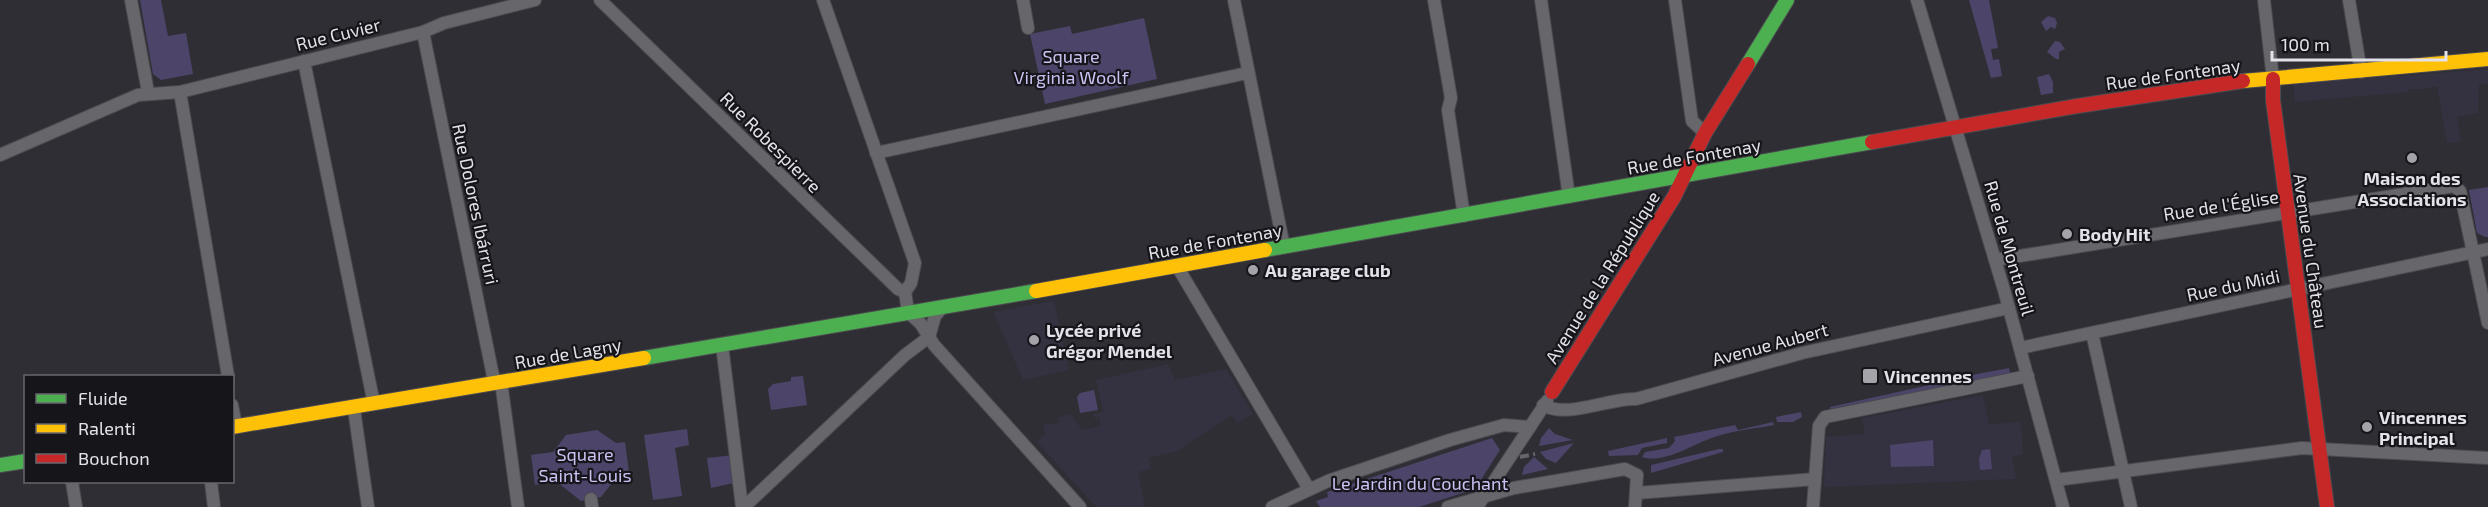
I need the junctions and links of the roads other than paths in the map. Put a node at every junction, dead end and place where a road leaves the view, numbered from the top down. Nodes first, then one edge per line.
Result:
1 (131, 0) edge
2 (535, 0) edge
3 (600, 0) edge
4 (823, 0) edge
5 (1023, 0) edge
6 (1233, 0) edge
7 (1434, 0) edge
8 (1541, 0) edge
9 (1675, 0) edge
10 (1787, 0) edge
11 (1917, 0) edge
12 (2264, 0) edge
13 (2349, 0) edge
14 (1028, 28) dead end
15 (423, 32) junction
16 (2488, 59) edge
17 (304, 61) junction
18 (2361, 72) junction
19 (1247, 73) junction
20 (2273, 79) junction
21 (148, 92) junction
22 (180, 92) junction
23 (1955, 129) junction
24 (1705, 133) junction
25 (876, 153) junction
26 (0, 156) edge
27 (1684, 176) junction
28 (1569, 197) junction
29 (2288, 212) junction
30 (1464, 216) junction
31 (1284, 247) junction
32 (2488, 249) edge
33 (2472, 253) junction
34 (1995, 260) junction
35 (1177, 266) junction
36 (2298, 289) junction
37 (905, 292) junction
38 (942, 308) junction
39 (2009, 308) junction
40 (908, 312) junction
41 (2488, 322) edge
42 (2092, 333) junction
43 (928, 337) junction
44 (722, 345) junction
45 (2020, 348) junction
46 (228, 375) edge
47 (2028, 376) junction
48 (497, 382) junction
49 (1552, 392) joint
50 (374, 404) junction
51 (1543, 405) junction
52 (354, 409) junction
53 (234, 427) edge
54 (1530, 427) junction
55 (2319, 448) junction
56 (2488, 458) edge
57 (24, 461) edge
58 (0, 465) edge
59 (2123, 471) junction
60 (1815, 479) junction
61 (2056, 480) junction
62 (72, 483) edge
63 (211, 483) edge
64 (1310, 489) junction
65 (1637, 493) junction
66 (1480, 501) edge
67 (76, 507) edge
68 (214, 507) edge
69 (368, 507) edge
70 (518, 507) edge
71 (743, 507) edge
72 (1080, 507) edge
73 (1272, 507) edge
74 (1449, 507) edge
75 (1635, 507) edge
76 (1813, 507) edge
77 (2063, 507) edge
78 (2131, 507) edge
79 (2327, 507) edge

1 - 21 street
2 - 15 street, Rue Cuvier
3 - 37 street, Rue Robespierre
4 - 25 street
5 - 14 street
6 - 19 street
7 - 30 street
8 - 28 street
9 - 24 street
10 - 24 main road, Avenue de la République
11 - 23 street, Rue de Montreuil
12 - 20 street, Avenue du Château
13 - 18 street
15 - 17 street, Rue Cuvier
15 - 48 street, Rue Dolores Ibárruri
16 - 18 main road, Rue de Fontenay
17 - 22 street, Rue Cuvier
17 - 50 street
18 - 20 main road, Rue de Fontenay
19 - 25 street
19 - 31 street
20 - 23 main road, Rue de Fontenay
20 - 29 main road, Avenue du Château
21 - 22 street, Rue Cuvier
21 - 26 street
22 - 46 street
23 - 27 main road, Rue de Fontenay
23 - 34 street, Rue de Montreuil
24 - 27 main road, Avenue de la République
25 - 37 street
27 - 28 main road, Rue de Fontenay
27 - 49 main road, Avenue de la République
28 - 30 main road, Rue de Fontenay
29 - 33 street, Rue de l'Église
29 - 34 street, Rue de l'Église
29 - 36 main road, Avenue du Château
30 - 31 main road, Rue de Fontenay
31 - 35 main road, Rue de Fontenay
32 - 33 street, Rue du Midi
33 - 36 street, Rue du Midi
33 - 41 street
34 - 39 street, Rue de Montreuil
35 - 38 main road, Rue de Fontenay
35 - 64 street
36 - 42 street, Rue du Midi
36 - 55 main road, Avenue du Château
37 - 40 street
38 - 40 main road, Rue de Fontenay
38 - 43 street
39 - 45 street, Rue de Montreuil
39 - 51 street, Avenue Aubert
40 - 43 street
40 - 44 main road, Rue de Lagny
42 - 45 street, Rue du Midi
42 - 59 street
43 - 71 street
43 - 72 street
44 - 48 main road, Rue de Lagny
44 - 71 street
45 - 47 street, Rue de Montreuil
47 - 60 street
47 - 61 street, Rue de Montreuil
48 - 50 main road, Rue de Lagny
48 - 70 street, Rue Dolores Ibárruri
49 - 51 street, Avenue de la République
50 - 52 main road, Rue de Lagny
51 - 54 street, Avenue de la République
52 - 53 main road, Rue de Lagny
52 - 69 street
54 - 64 street
54 - 66 street, Avenue de la République
55 - 56 street
55 - 59 street
55 - 79 main road, Avenue du Château
57 - 58 main road
59 - 61 street
59 - 78 street
60 - 65 street
60 - 76 street
61 - 77 street, Rue de Montreuil
62 - 67 street
63 - 68 street
64 - 73 street
65 - 66 street
65 - 75 street
66 - 74 street

